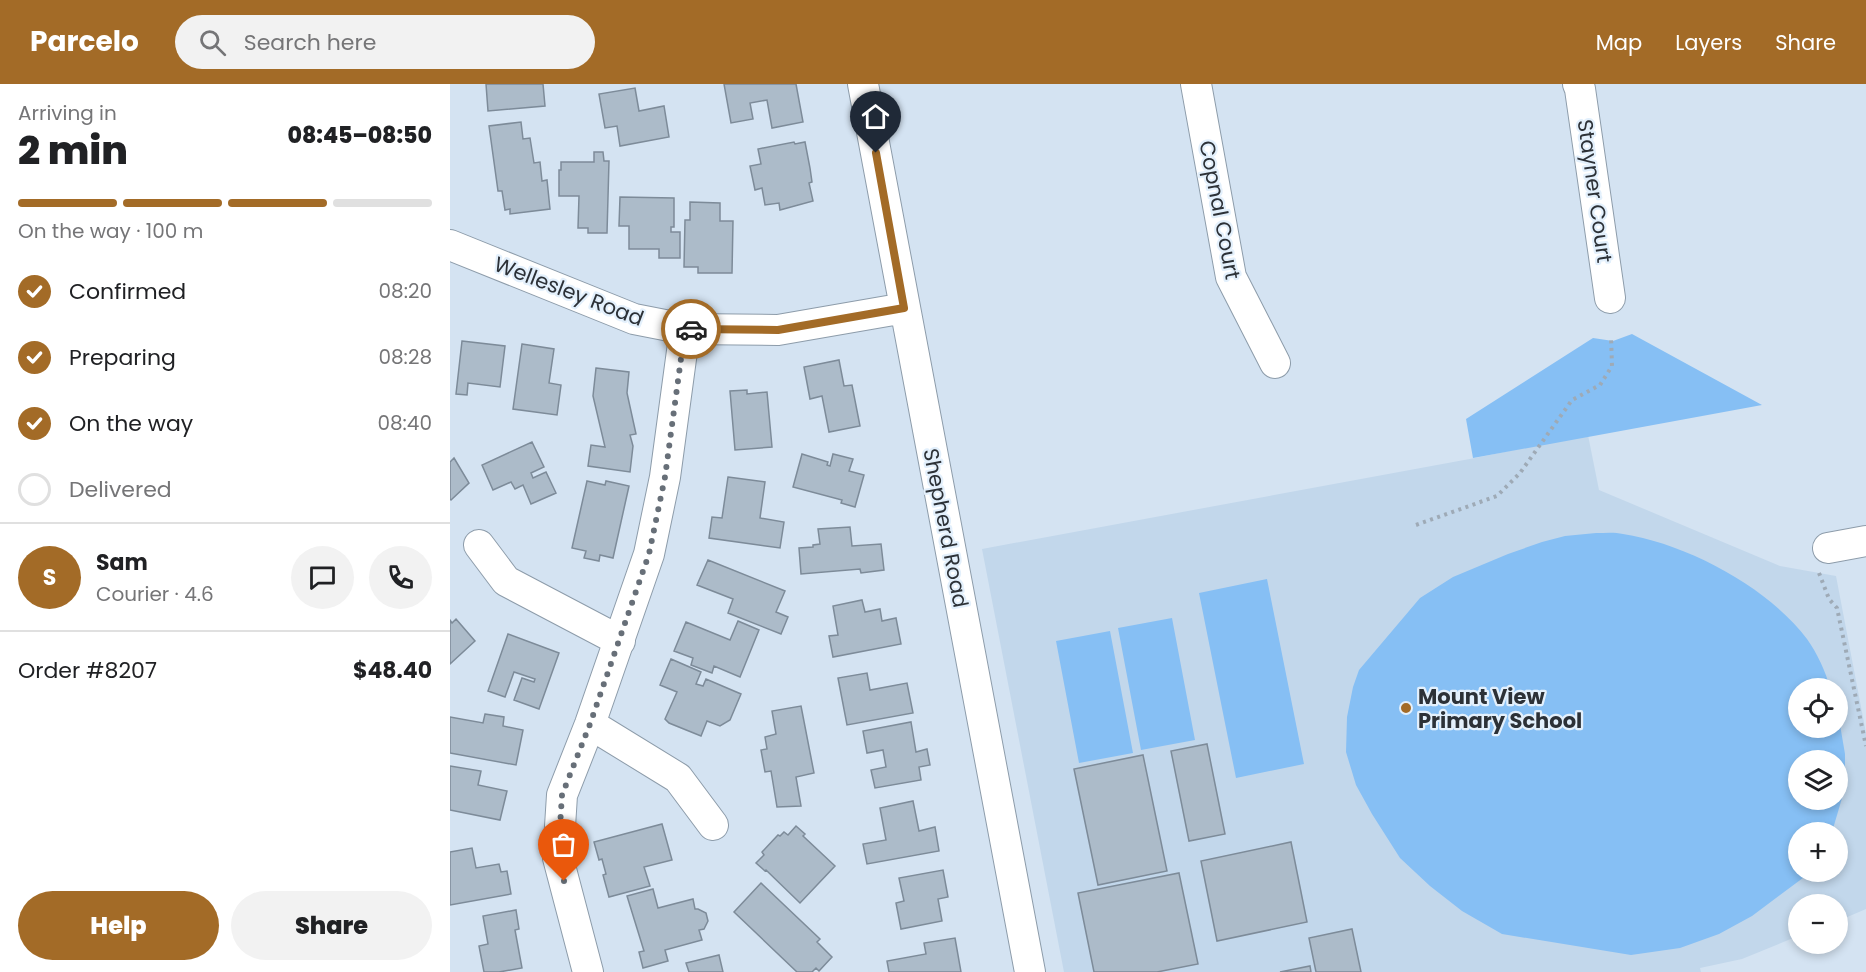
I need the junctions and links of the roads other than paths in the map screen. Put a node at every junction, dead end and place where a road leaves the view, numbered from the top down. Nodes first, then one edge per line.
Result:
1 (1196, 84) edge
2 (1578, 84) edge
3 (866, 85) edge
4 (450, 245) edge
5 (1610, 298) dead end
6 (904, 308) junction
7 (685, 329) junction
8 (1275, 363) dead end
9 (1866, 541) edge
10 (479, 545) dead end
11 (1828, 548) road end
12 (620, 641) junction
13 (590, 724) junction
14 (713, 825) dead end
15 (588, 972) edge
16 (1030, 972) edge

1 - 8 street, Copnal Court
2 - 5 street, Stayner Court
3 - 6 street, Shepherd Road
4 - 7 street, Wellesley Road
6 - 7 street, Wellesley Road
6 - 16 street, Shepherd Road
7 - 12 street
9 - 11 street
10 - 12 street
12 - 13 street
13 - 14 street
13 - 15 street

